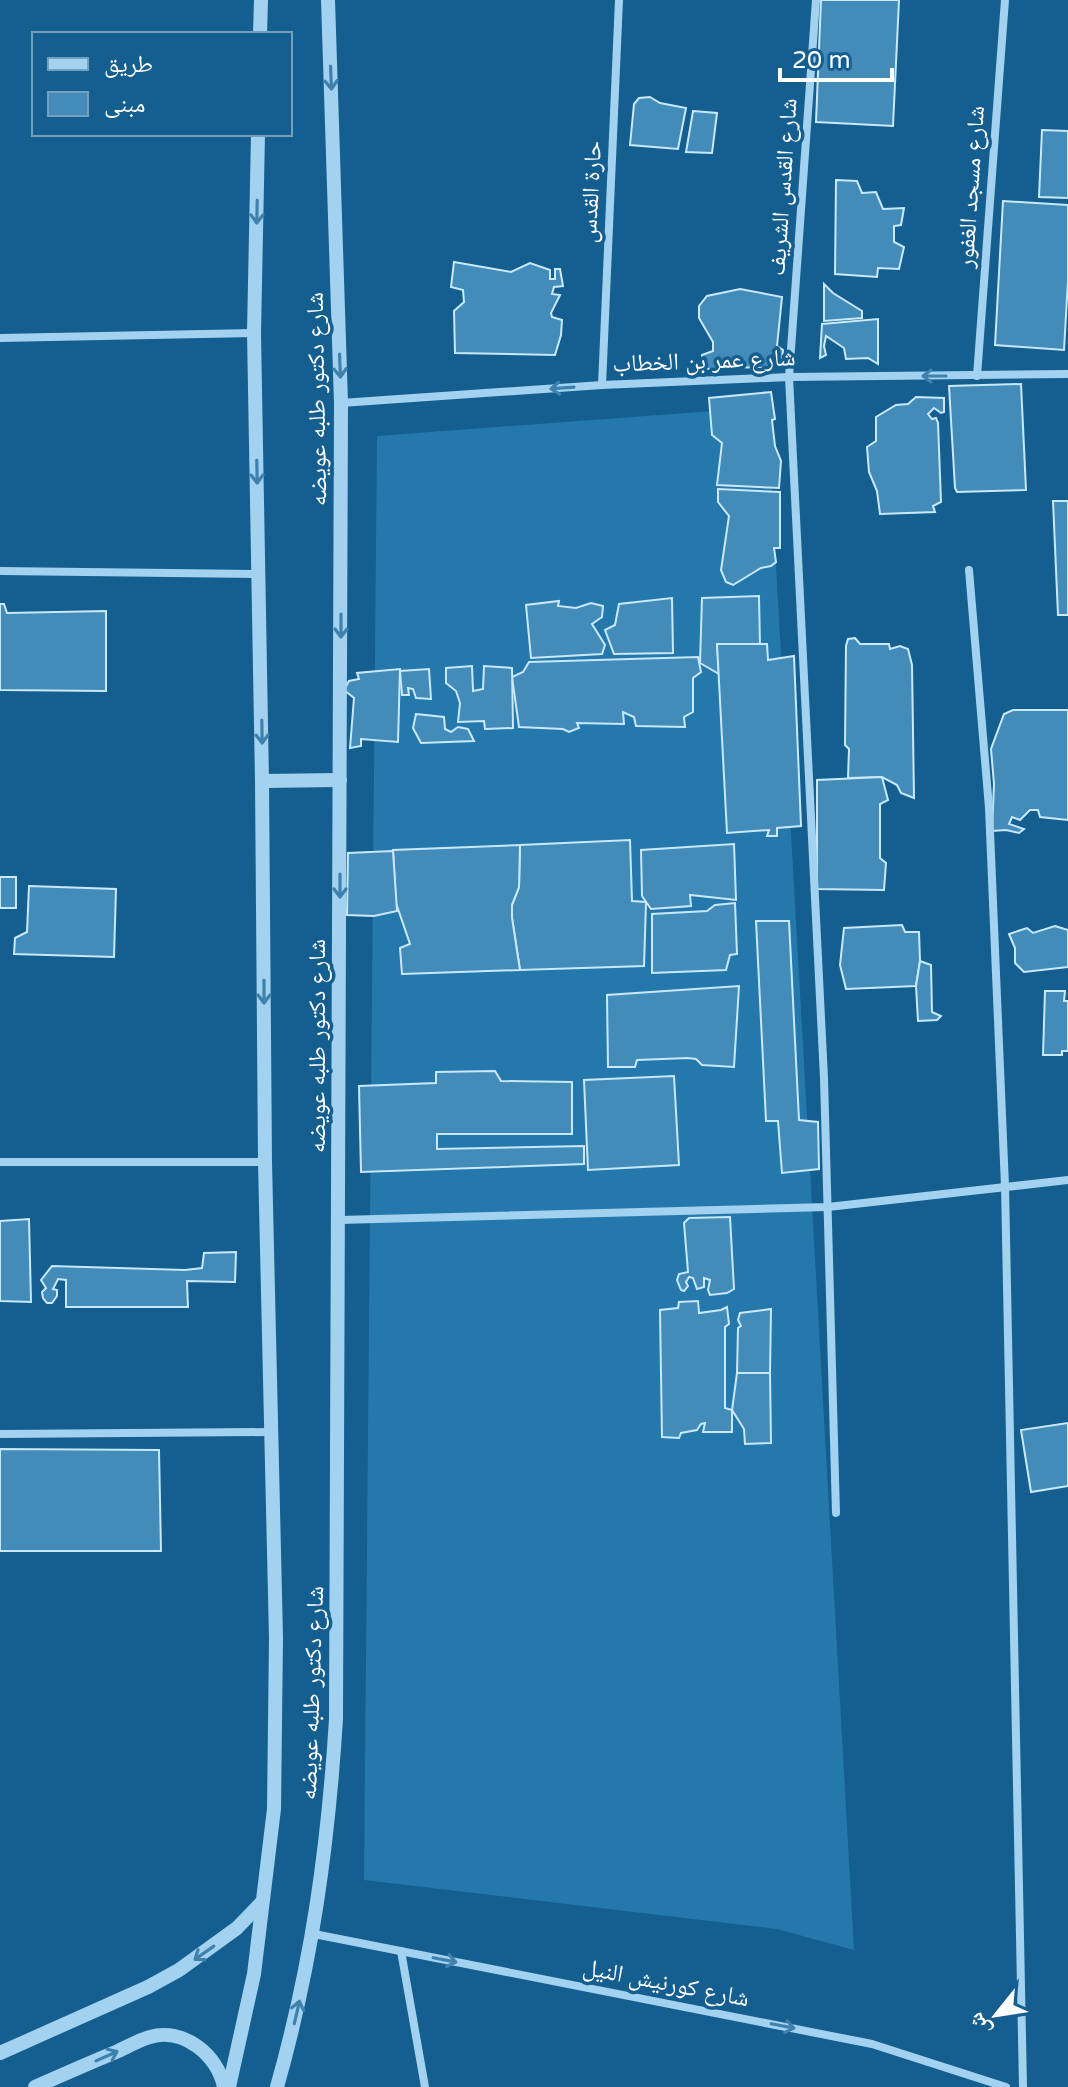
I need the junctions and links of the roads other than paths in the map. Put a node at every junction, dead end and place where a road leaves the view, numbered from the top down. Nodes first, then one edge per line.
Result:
1 (261, 0) edge
2 (328, 0) edge
3 (619, 0) edge
4 (816, 0) edge
5 (1005, 0) edge
6 (260, 32) edge
7 (258, 136) edge
8 (254, 333) junction
9 (0, 338) edge
10 (1068, 374) edge
11 (977, 376) junction
12 (789, 377) junction
13 (602, 385) junction
14 (341, 403) junction
15 (969, 570) dead end
16 (0, 571) edge
17 (259, 574) junction
18 (340, 780) junction
19 (262, 781) junction
20 (0, 1162) edge
21 (265, 1162) junction
22 (1068, 1180) edge
23 (1005, 1186) junction
24 (828, 1207) junction
25 (339, 1220) junction
26 (271, 1432) junction
27 (0, 1434) edge
28 (836, 1513) dead end
29 (263, 1902) junction
30 (314, 1934) junction
31 (401, 1951) junction
32 (0, 2053) edge
33 (35, 2087) edge
34 (227, 2087) edge
35 (277, 2087) edge
36 (425, 2087) edge
37 (1006, 2087) edge
38 (1023, 2087) edge

1 - 6 street
2 -> 14 street, شارع دكتور طلبه عويضه
3 - 13 street, حارة القدس
4 - 12 street, شارع القدس الشريف
5 - 11 street, شارع مسجد الغفور
7 -> 8 street, شارع دكتور طلبه عويضه
8 - 9 street
8 -> 17 street, شارع دكتور طلبه عويضه
10 - 11 street, شارع عمر بن الخطاب
11 -> 12 street, شارع عمر بن الخطاب
12 - 13 street, شارع عمر بن الخطاب
12 - 24 street, شارع القدس الشريف
13 -> 14 street, شارع عمر بن الخطاب
14 -> 18 street, شارع دكتور طلبه عويضه
15 - 23 street
16 - 17 street
17 -> 19 street, شارع دكتور طلبه عويضه
18 - 19 street
18 -> 25 street, شارع دكتور طلبه عويضه
19 -> 21 street, شارع دكتور طلبه عويضه
20 - 21 street
21 - 26 street, شارع دكتور طلبه عويضه
22 - 23 street
23 - 24 street
23 - 38 street
24 - 25 street
24 - 28 street, شارع القدس الشريف
25 - 30 street, شارع دكتور طلبه عويضه
26 - 27 street
26 - 29 street, شارع دكتور طلبه عويضه
29 -> 32 street
29 - 34 street, شارع دكتور طلبه عويضه
30 - 31 street, شارع كورنيش النيل
35 -> 30 street, شارع دكتور طلبه عويضه
31 - 36 street
31 -> 37 street, شارع كورنيش النيل
33 -> 34 street

